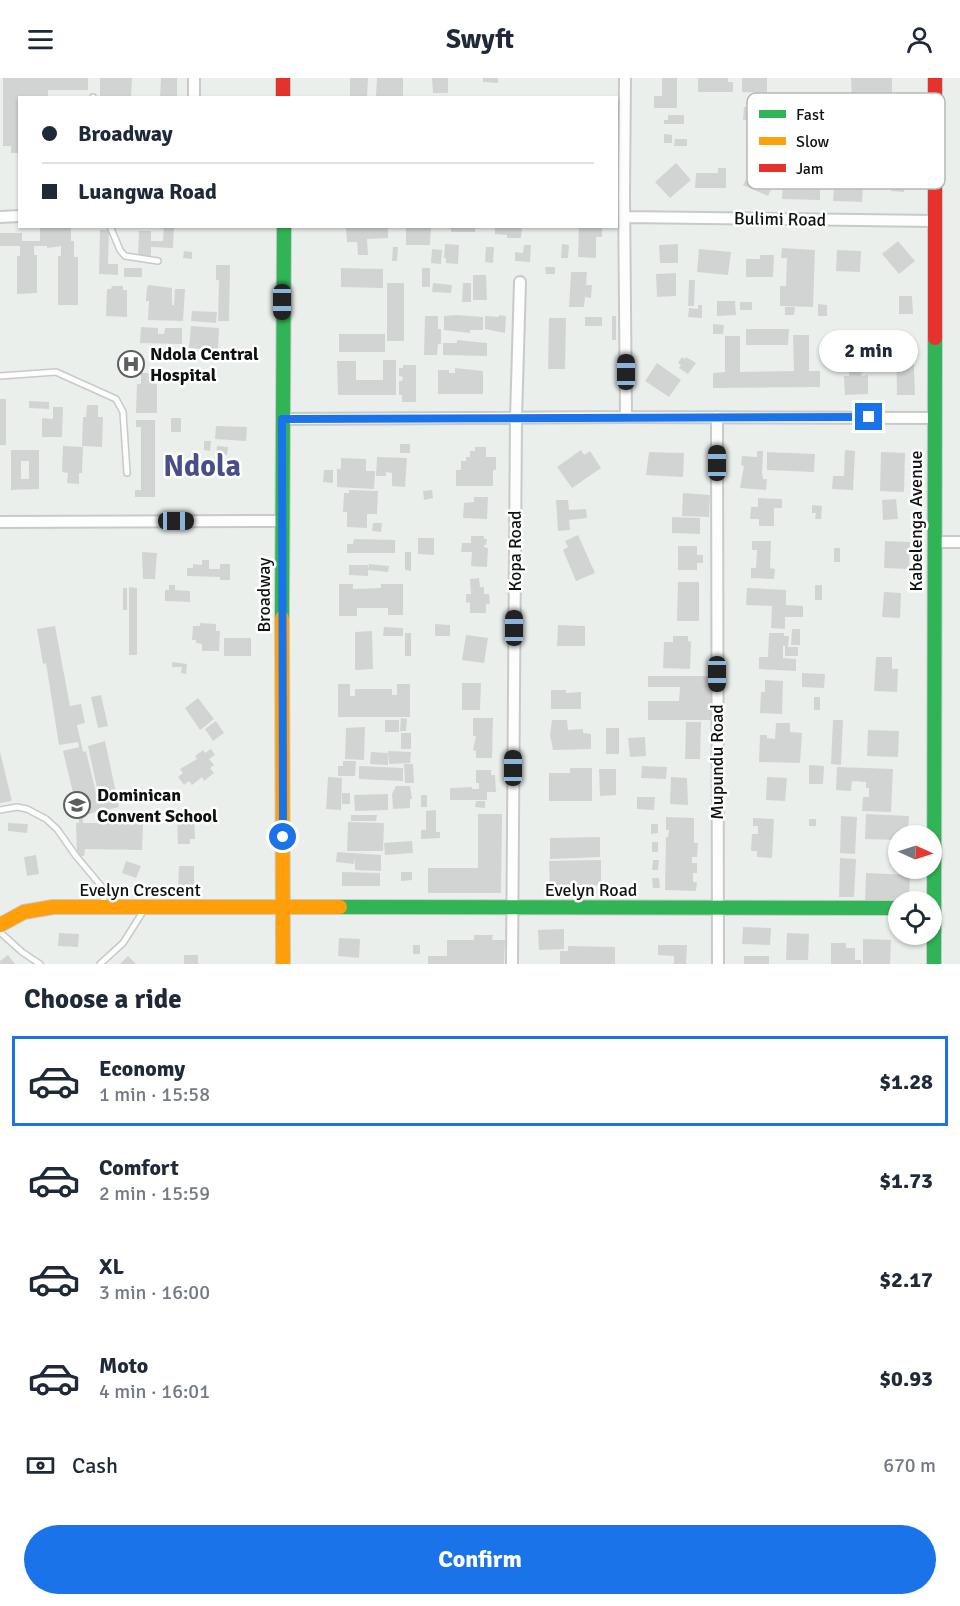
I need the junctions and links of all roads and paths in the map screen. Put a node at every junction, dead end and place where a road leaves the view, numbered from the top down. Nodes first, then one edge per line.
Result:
1 (194, 78) edge
2 (283, 78) edge
3 (625, 78) edge
4 (194, 96) edge
5 (283, 96) edge
6 (935, 189) edge
7 (620, 194) edge
8 (18, 216) edge
9 (0, 217) edge
10 (625, 217) junction
11 (935, 221) junction
12 (111, 228) edge
13 (284, 228) edge
14 (158, 261) dead end
15 (520, 282) dead end
16 (0, 376) edge
17 (626, 417) junction
18 (717, 417) junction
19 (516, 418) junction
20 (934, 418) junction
21 (282, 419) junction
22 (127, 473) dead end
23 (282, 521) junction
24 (0, 522) edge
25 (934, 542) junction
26 (960, 542) edge
27 (0, 810) edge
28 (933, 891) edge
29 (284, 907) junction
30 (105, 908) junction
31 (146, 908) junction
32 (512, 908) junction
33 (718, 908) junction
34 (888, 908) edge
35 (0, 925) edge
36 (0, 932) edge
37 (934, 945) edge
38 (40, 964) edge
39 (100, 964) edge
40 (283, 964) edge
41 (512, 964) edge
42 (718, 964) edge
43 (934, 964) edge

1 - 4 street
2 - 5 street
3 - 7 street
6 - 11 street, Kabelenga Avenue
7 - 10 street
8 - 9 street
10 - 11 street, Bulimi Road
10 - 17 street
11 - 20 street, Kabelenga Avenue
12 - 14 lane
13 - 21 street, Broadway
15 - 19 street, Kopa Road
16 - 22 lane
17 - 18 street
17 - 19 street
18 - 20 street
18 - 33 street, Mupundu Road
19 - 21 street
19 - 32 street, Kopa Road
20 - 25 street, Kabelenga Avenue
21 - 23 street, Broadway
23 - 24 street
23 - 29 street, Broadway
25 - 26 street
25 - 28 street, Kabelenga Avenue
27 - 30 lane
29 - 31 street, Evelyn Crescent
29 - 32 street, Evelyn Road
29 - 40 street, Broadway
30 - 31 street, Evelyn Crescent
30 - 35 street, Evelyn Crescent
31 - 39 lane
32 - 33 street, Evelyn Road
32 - 41 street, Kopa Road
33 - 34 street, Evelyn Road
33 - 42 street, Mupundu Road
36 - 38 lane
37 - 43 street, Kabelenga Avenue

